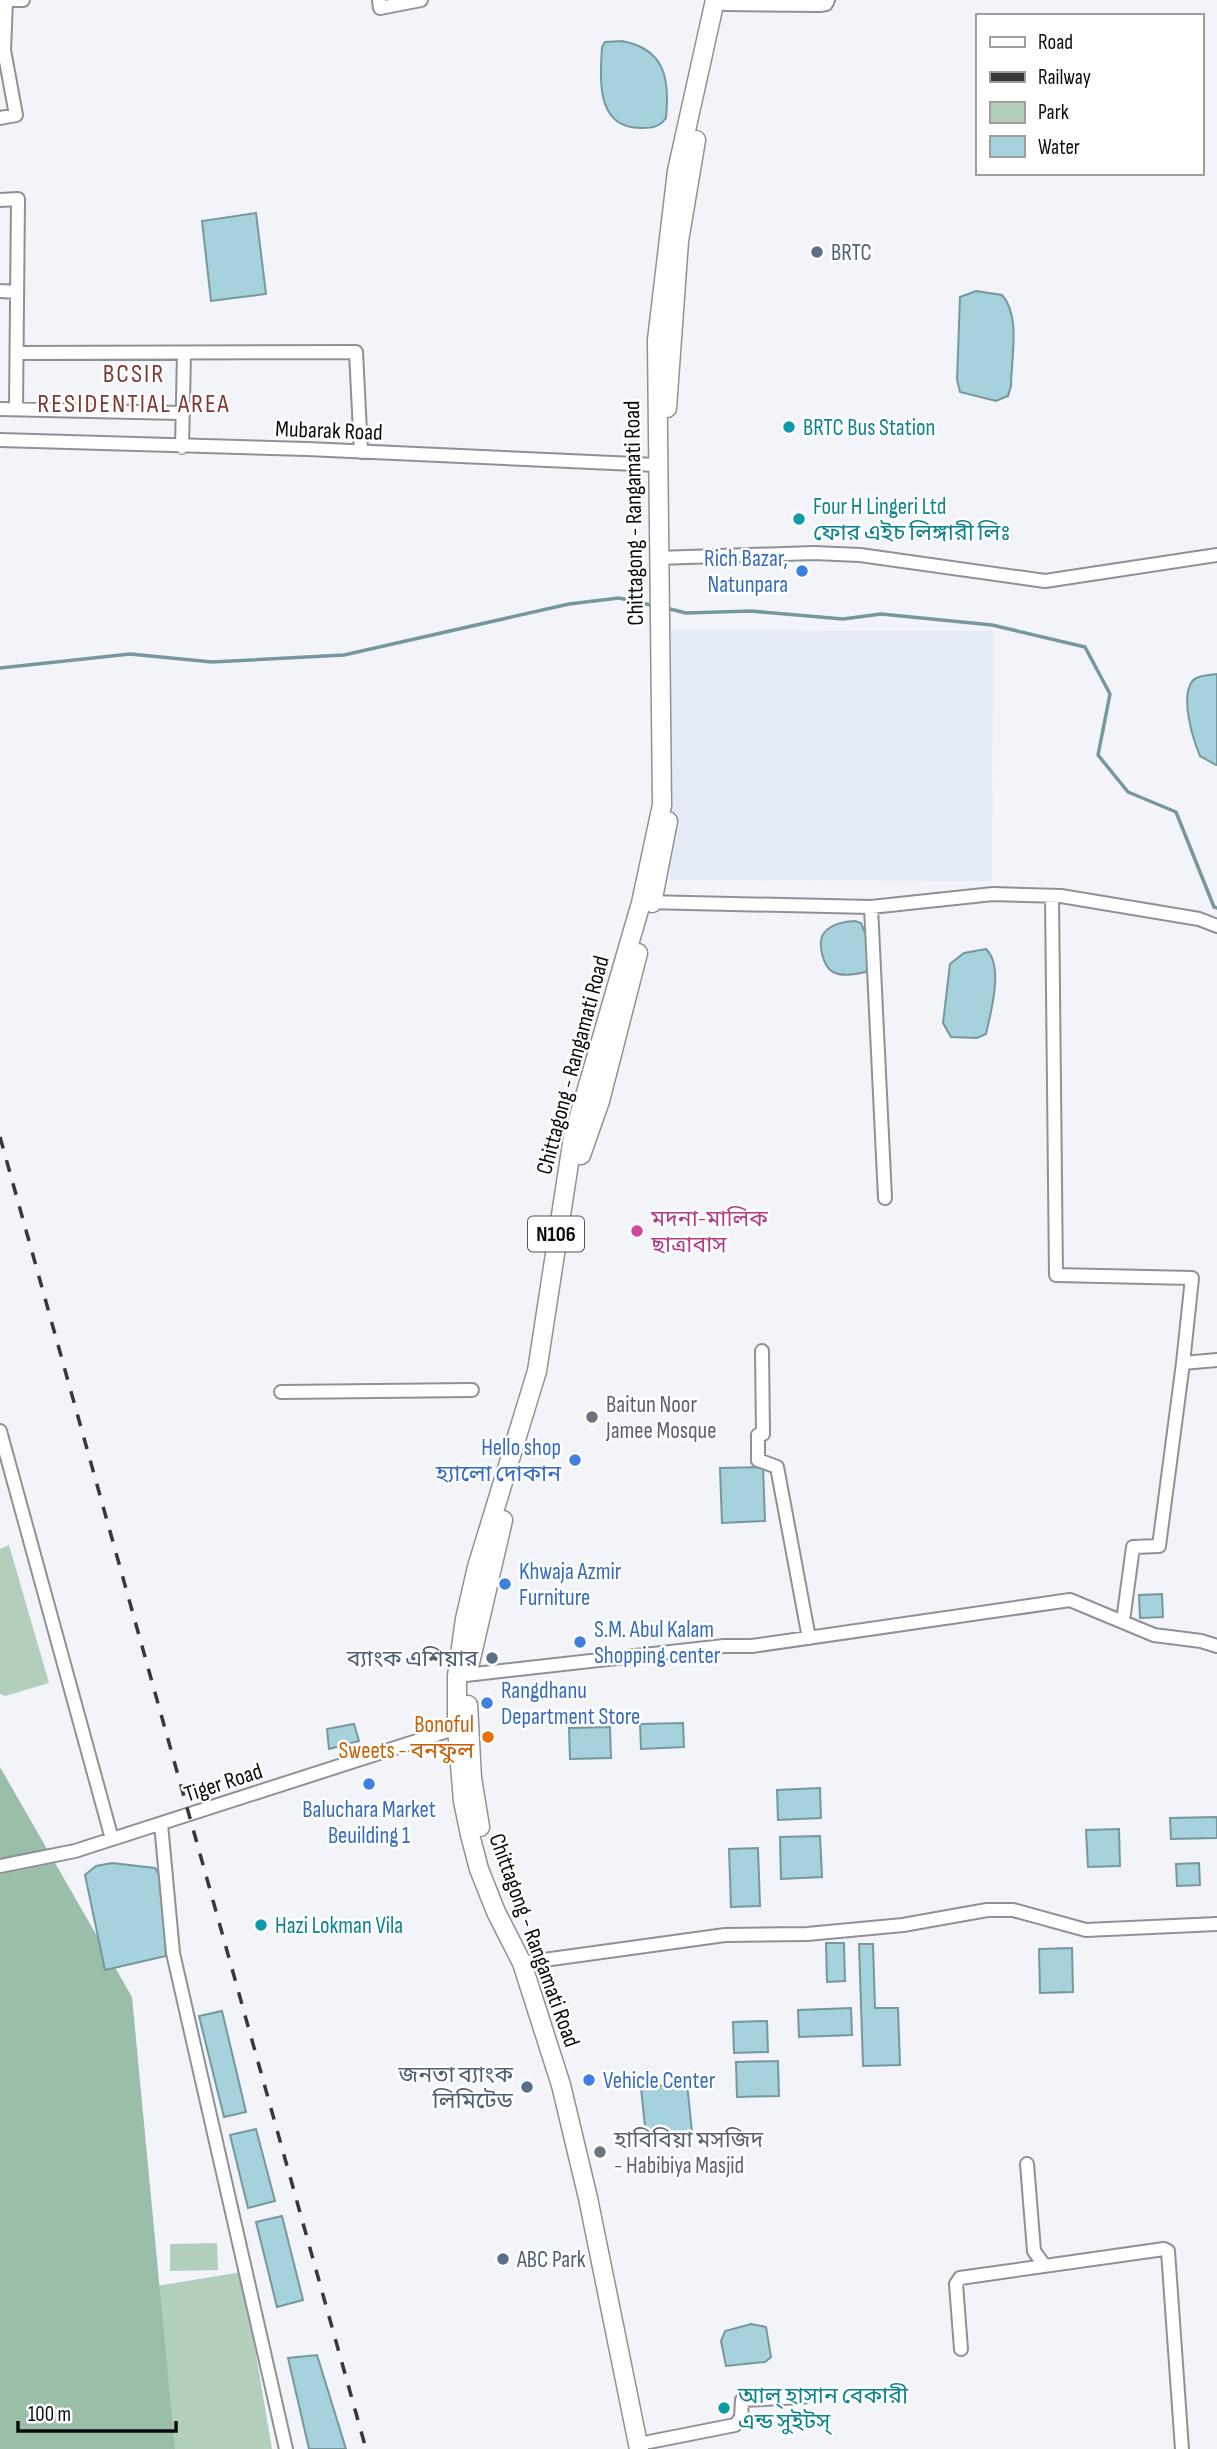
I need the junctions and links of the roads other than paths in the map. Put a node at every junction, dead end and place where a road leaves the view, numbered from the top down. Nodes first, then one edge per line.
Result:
1 (0, 0) edge
2 (23, 0) edge
3 (379, 0) edge
4 (421, 0) edge
5 (828, 0) edge
6 (6, 1) edge
7 (722, 1) edge
8 (0, 118) edge
9 (0, 200) edge
10 (0, 291) edge
11 (17, 292) junction
12 (17, 353) junction
13 (184, 354) junction
14 (0, 409) edge
15 (16, 409) junction
16 (181, 412) junction
17 (0, 440) edge
18 (182, 447) junction
19 (361, 452) junction
20 (657, 465) junction
21 (1217, 555) edge
22 (661, 558) junction
23 (1052, 896) junction
24 (647, 902) junction
25 (871, 907) junction
26 (1217, 926) edge
27 (885, 1198) dead end
28 (762, 1350) dead end
29 (1217, 1360) edge
30 (1183, 1363) junction
31 (471, 1390) dead end
32 (281, 1392) dead end
33 (0, 1431) edge
34 (1123, 1621) junction
35 (808, 1638) junction
36 (1217, 1646) edge
37 (462, 1677) junction
38 (457, 1728) junction
39 (161, 1824) junction
40 (112, 1839) junction
41 (0, 1866) edge
42 (1217, 1924) edge
43 (526, 1962) junction
44 (1027, 2164) dead end
45 (1044, 2265) junction
46 (961, 2349) dead end
47 (803, 2397) dead end
48 (646, 2446) edge
49 (286, 2449) edge
50 (1182, 2449) edge

1 - 6 street
2 - 6 street
3 - 4 street
5 - 7 street
6 - 8 street
7 - 20 highway, Chittagong - Rangamati Road / N106
7 - 22 highway, Chittagong - Rangamati Road / N106
9 - 11 street
10 - 11 street
11 - 12 street
12 - 13 street
12 - 15 street
13 - 16 street
13 - 19 street
14 - 15 street
15 - 16 street
16 - 18 street
17 - 18 street, Mubarak Road
18 - 19 street, Mubarak Road
19 - 20 street, Mubarak Road
20 - 22 highway, Chittagong - Rangamati Road / N106
21 - 22 street
22 - 24 highway, Chittagong - Rangamati Road / N106
23 - 25 street
23 - 26 street
23 - 30 street
24 - 25 street
24 - 37 highway, Chittagong - Rangamati Road / N106
25 - 27 street
28 - 35 street
29 - 30 street
30 - 34 street
31 - 32 street
33 - 40 street
34 - 35 street
34 - 36 street
35 - 37 street
37 - 38 highway, Chittagong - Rangamati Road / N106
37 - 43 highway, Chittagong - Rangamati Road / N106
38 - 39 street, Tiger Road
38 - 43 highway, Chittagong - Rangamati Road / N106
39 - 40 street, Tiger Road
39 - 49 street
40 - 41 street, Tiger Road
42 - 43 street
43 - 48 highway, Chittagong - Rangamati Road / N106
44 - 45 street
45 - 46 street
45 - 50 street
47 - 48 street

